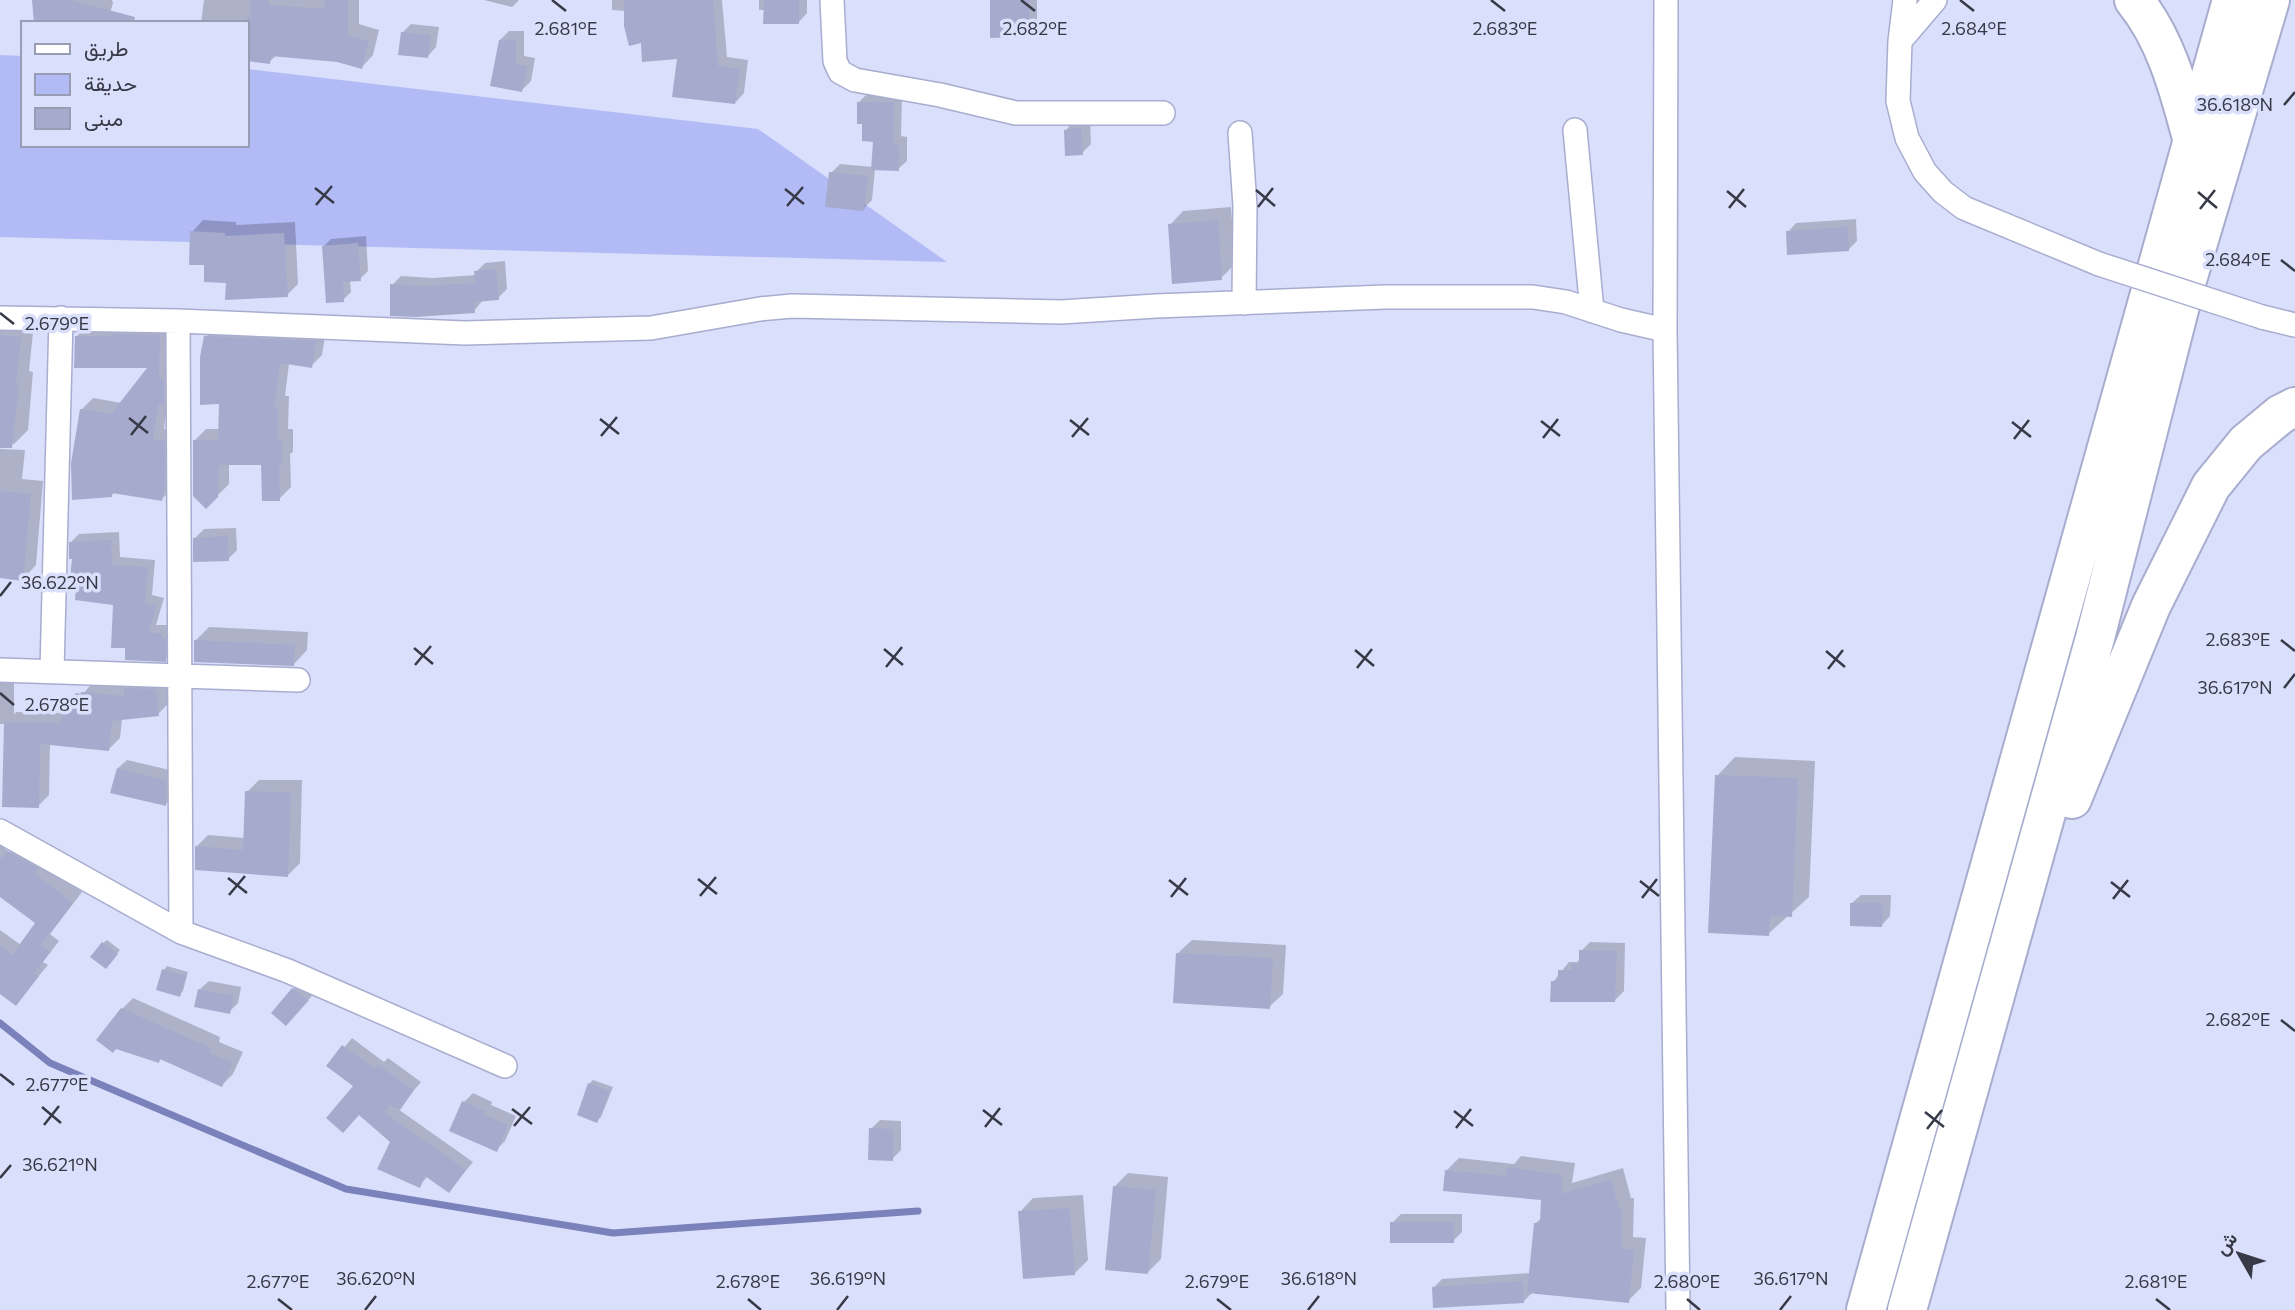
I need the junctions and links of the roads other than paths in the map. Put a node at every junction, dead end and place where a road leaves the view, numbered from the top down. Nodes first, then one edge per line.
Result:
1 (832, 0) edge
2 (1666, 0) edge
3 (1905, 0) edge
4 (1935, 0) edge
5 (2134, 0) edge
6 (2232, 0) edge
7 (2270, 0) edge
8 (1900, 41) junction
9 (1163, 113) dead end
10 (1575, 130) dead end
11 (1240, 133) dead end
12 (2192, 138) junction
13 (1244, 303) junction
14 (1592, 311) junction
15 (0, 318) edge
16 (61, 318) junction
17 (178, 321) junction
18 (2295, 325) edge
19 (1665, 330) junction
20 (2295, 407) edge
21 (0, 670) edge
22 (52, 671) junction
23 (180, 676) junction
24 (298, 680) dead end
25 (0, 831) edge
26 (181, 932) junction
27 (2003, 970) junction
28 (505, 1066) dead end
29 (1678, 1310) edge
30 (1866, 1310) edge
31 (1907, 1310) edge

1 - 9 street
2 - 19 street
3 - 8 street
4 - 8 street
5 - 12 highway
6 - 12 highway
7 - 27 highway
8 - 18 street, bridge
10 - 14 street
11 - 13 street
12 - 30 highway
13 - 14 street
13 - 17 street
14 - 19 street
15 - 16 street
16 - 17 street
16 - 22 street
17 - 23 street
19 - 29 street
20 - 27 highway
21 - 22 street
22 - 23 street
23 - 24 street
23 - 26 street
25 - 26 street
26 - 28 street
27 - 31 highway

